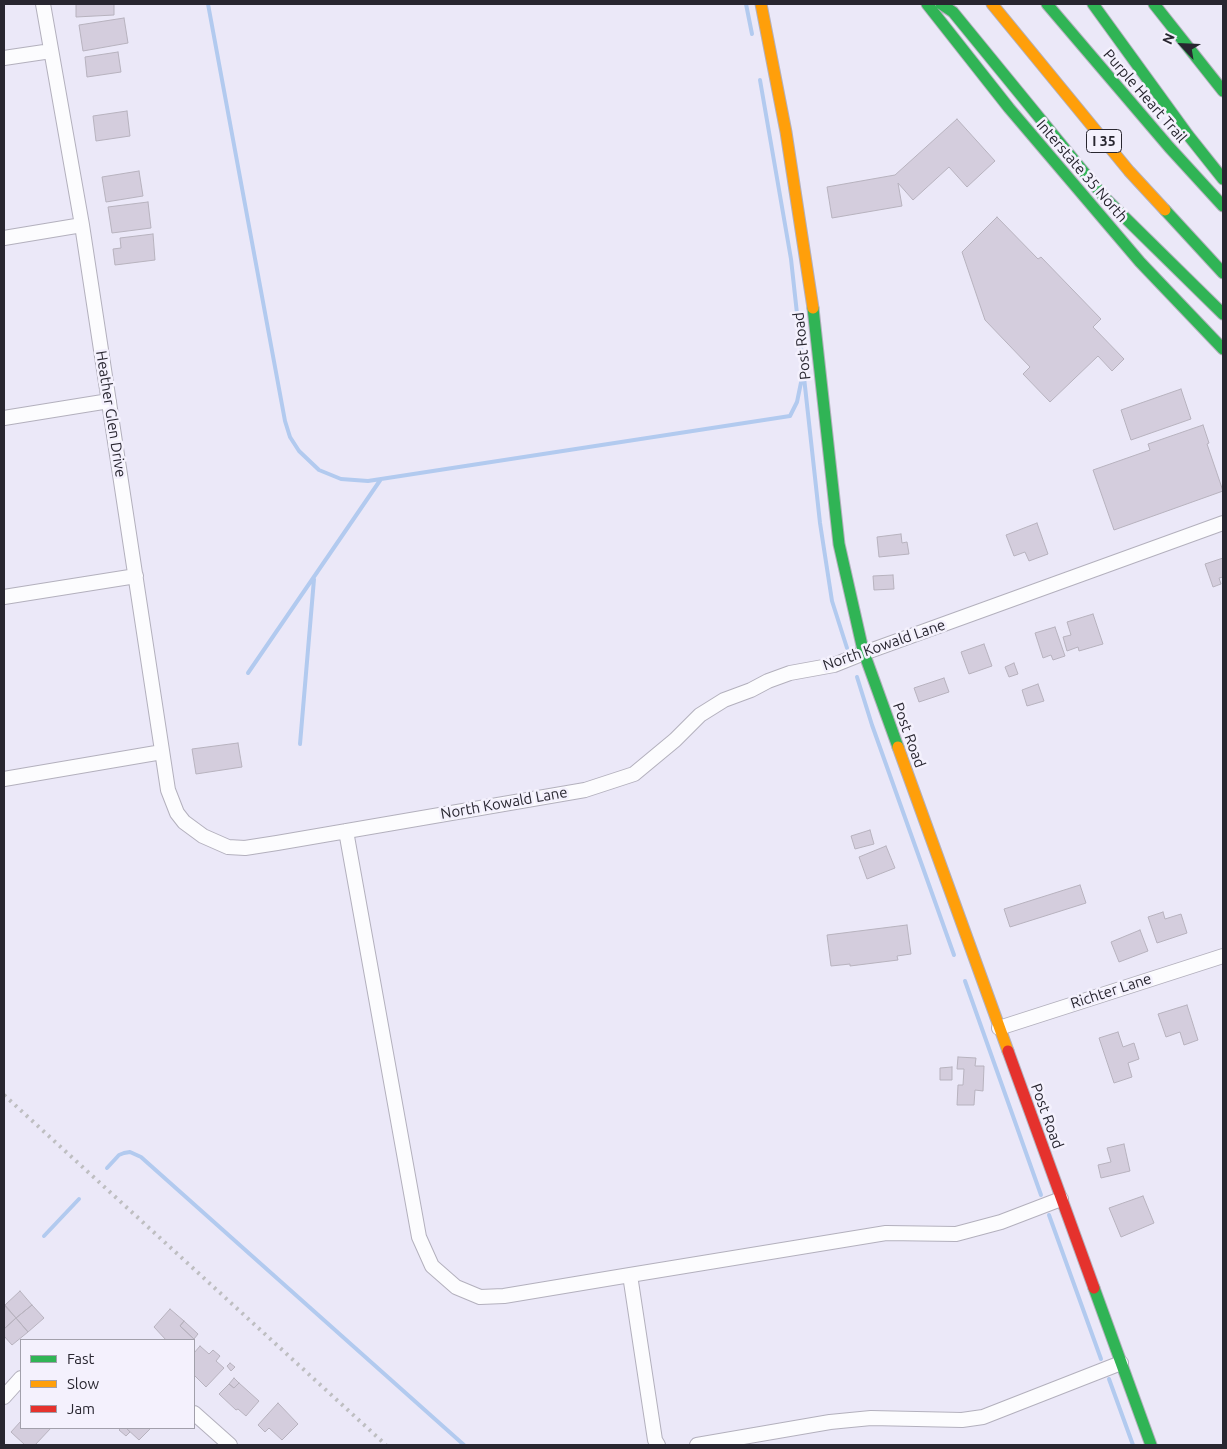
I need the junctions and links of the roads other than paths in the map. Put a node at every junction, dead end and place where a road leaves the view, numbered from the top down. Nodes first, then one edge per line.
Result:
1 (44, 4) edge
2 (761, 4) edge
3 (927, 4) edge
4 (941, 4) edge
5 (992, 4) edge
6 (1047, 4) edge
7 (1093, 4) edge
8 (1154, 4) edge
9 (51, 51) junction
10 (4, 58) edge
11 (1223, 91) edge
12 (1223, 179) edge
13 (1223, 206) edge
14 (82, 225) junction
15 (4, 238) edge
16 (1223, 273) edge
17 (1223, 314) edge
18 (1223, 350) edge
19 (109, 401) junction
20 (4, 418) edge
21 (1223, 523) edge
22 (136, 576) junction
23 (4, 597) edge
24 (864, 653) junction
25 (162, 752) junction
26 (4, 779) edge
27 (184, 822) joint
28 (346, 831) junction
29 (1223, 956) edge
30 (999, 1028) junction
31 (1061, 1199) junction
32 (630, 1275) junction
33 (1121, 1363) junction
34 (20, 1379) edge
35 (4, 1397) edge
36 (195, 1414) edge
37 (230, 1445) edge
38 (658, 1445) edge
39 (697, 1445) edge
40 (1151, 1445) edge

1 - 9 street, Heather Glen Drive
2 - 24 main road, Post Road
3 - 18 main road, Interstate 35 North
4 - 17 main road
5 - 16 main road, I 35
6 - 13 main road, Purple Heart Trail
7 - 12 main road
8 - 11 main road
9 - 10 street
9 - 14 street, Heather Glen Drive
14 - 15 street
14 - 19 street, Heather Glen Drive
19 - 20 street
19 - 22 street, Heather Glen Drive
21 - 24 street, North Kowald Lane
22 - 23 street
22 - 25 street, Heather Glen Drive
24 - 28 street, North Kowald Lane
24 - 30 main road, Post Road
25 - 26 street
25 - 27 street, Heather Glen Drive
27 - 28 street, North Kowald Lane
28 - 32 street
29 - 30 street, Richter Lane
30 - 31 main road, Post Road
31 - 32 street
31 - 33 main road, Post Road
32 - 38 street
33 - 39 street
33 - 40 main road, Post Road
34 - 35 street
36 - 37 street

